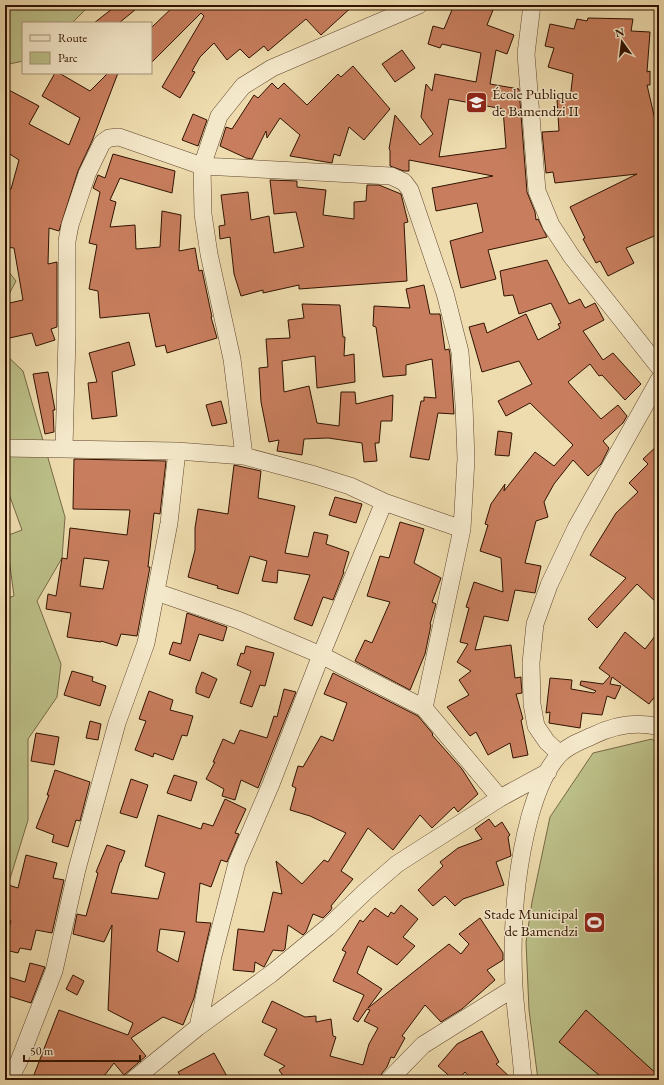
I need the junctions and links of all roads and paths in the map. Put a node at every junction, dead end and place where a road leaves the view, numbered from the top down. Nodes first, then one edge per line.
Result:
1 (419, 5) edge
2 (532, 5) edge
3 (202, 166) junction
4 (659, 367) edge
5 (657, 391) edge
6 (5, 448) edge
7 (64, 448) junction
8 (177, 451) junction
9 (244, 456) junction
10 (384, 502) junction
11 (462, 529) junction
12 (156, 592) junction
13 (321, 655) junction
14 (424, 708) junction
15 (659, 727) edge
16 (560, 754) junction
17 (548, 772) junction
18 (500, 798) junction
19 (514, 988) junction
20 (198, 1027) junction
21 (9, 1080) edge
22 (133, 1080) edge
23 (389, 1080) edge
24 (523, 1080) edge

1 - 3 street
2 - 4 street
3 - 7 street
3 - 9 street
3 - 11 street
5 - 16 street
6 - 7 street
7 - 8 street
8 - 9 street
8 - 12 street
9 - 10 street
10 - 11 street
10 - 13 street
11 - 14 street
12 - 13 street
12 - 21 street
13 - 14 street
13 - 20 street
14 - 18 street
15 - 16 street
16 - 17 street
17 - 18 street
17 - 19 street
18 - 20 street
19 - 23 street
19 - 24 street
20 - 22 street

